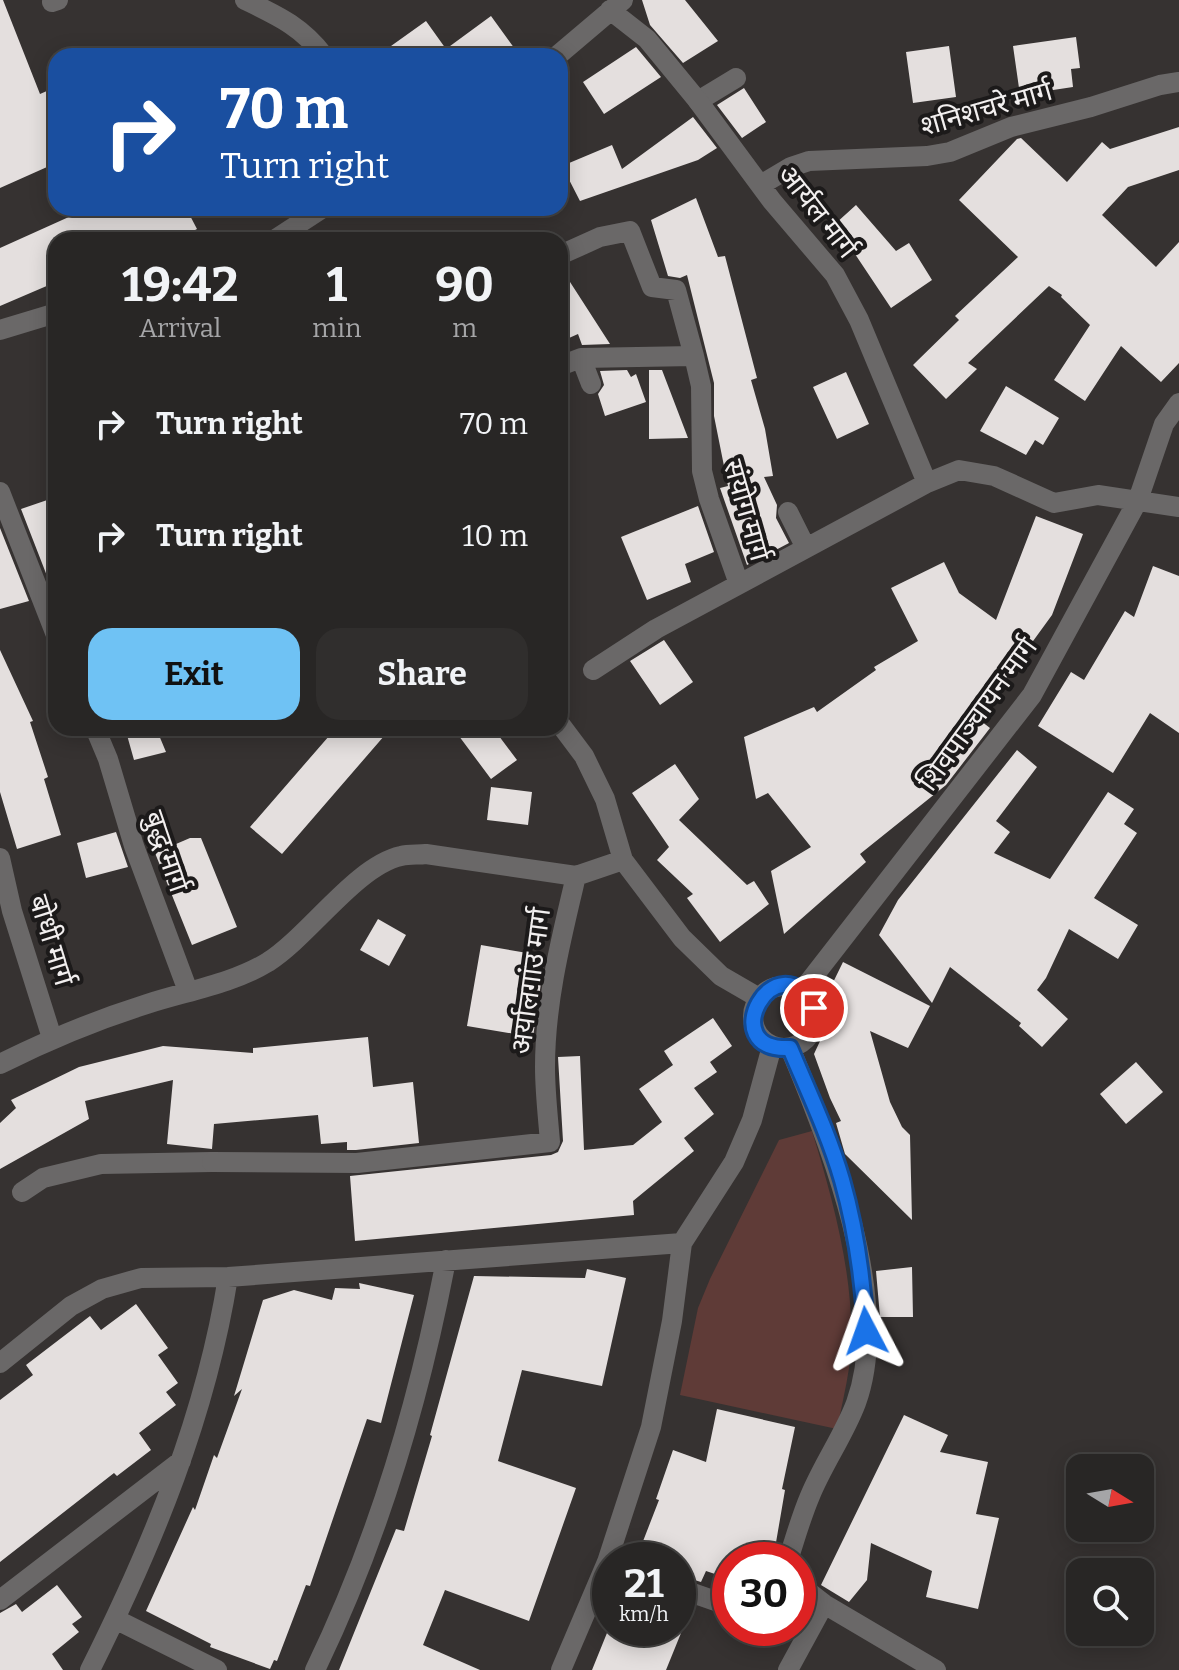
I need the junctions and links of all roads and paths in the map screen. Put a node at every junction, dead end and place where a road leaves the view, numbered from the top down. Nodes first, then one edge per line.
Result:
1 (245, 0) edge
2 (613, 3) edge
3 (318, 48) edge
4 (565, 48) edge
5 (736, 78) dead end
6 (1179, 82) edge
7 (698, 101) junction
8 (762, 184) junction
9 (311, 216) edge
10 (286, 232) edge
11 (568, 251) edge
12 (48, 315) edge
13 (0, 330) edge
14 (694, 356) junction
15 (581, 358) junction
16 (568, 363) edge
17 (591, 384) dead end
18 (1179, 403) edge
19 (927, 483) junction
20 (0, 492) edge
21 (1138, 500) junction
22 (1179, 507) edge
23 (788, 512) dead end
24 (806, 548) junction
25 (739, 584) junction
26 (48, 615) edge
27 (593, 670) dead end
28 (568, 735) edge
29 (98, 736) edge
30 (0, 858) edge
31 (623, 860) junction
32 (576, 876) junction
33 (188, 991) junction
34 (802, 991) junction
35 (759, 998) junction
36 (52, 1038) junction
37 (781, 1047) junction
38 (0, 1064) edge
39 (22, 1192) dead end
40 (682, 1243) junction
41 (446, 1260) junction
42 (228, 1277) junction
43 (0, 1363) edge
44 (183, 1459) junction
45 (615, 1542) edge
46 (794, 1542) edge
47 (816, 1598) edge
48 (592, 1599) edge
49 (0, 1600) edge
50 (824, 1604) junction
51 (816, 1606) edge
52 (115, 1619) junction
53 (90, 1670) edge
54 (217, 1670) edge
55 (315, 1670) edge
56 (561, 1670) edge
57 (788, 1670) edge
58 (936, 1670) edge

1 - 3 street
2 - 4 street
2 - 7 street, आर्यल मार्ग
5 - 7 street
6 - 8 street, शनिशचरे मार्ग
7 - 8 street, आर्यल मार्ग
8 - 19 street, आर्यल मार्ग
9 - 10 street
11 - 14 street, संयोग मार्ग
12 - 13 street
14 - 15 street
14 - 25 street, संयोग मार्ग
15 - 16 street
15 - 17 street
18 - 21 street, शिवपाञ्चायन मार्ग
19 - 21 street
19 - 24 street
20 - 26 street
21 - 22 street
21 - 34 street, शिवपाञ्चायन मार्ग
23 - 24 street
24 - 25 street
25 - 27 street
28 - 31 street
29 - 33 street, बुद्ध मार्ग
30 - 36 street, बोधी मार्ग
31 - 32 street
31 - 35 street
32 - 33 street
32 - 39 street, अर्यालगांउ मार्ग
33 - 36 street
34 - 35 street
34 - 37 street
35 - 37 street
36 - 38 street
37 - 40 street
37 - 46 street
40 - 41 street
40 - 45 street
41 - 42 street
41 - 55 street
42 - 43 street
42 - 44 street
44 - 49 street
44 - 52 street
47 - 50 street
48 - 56 street
50 - 51 street
50 - 57 street
50 - 58 street
52 - 53 street
52 - 54 street

